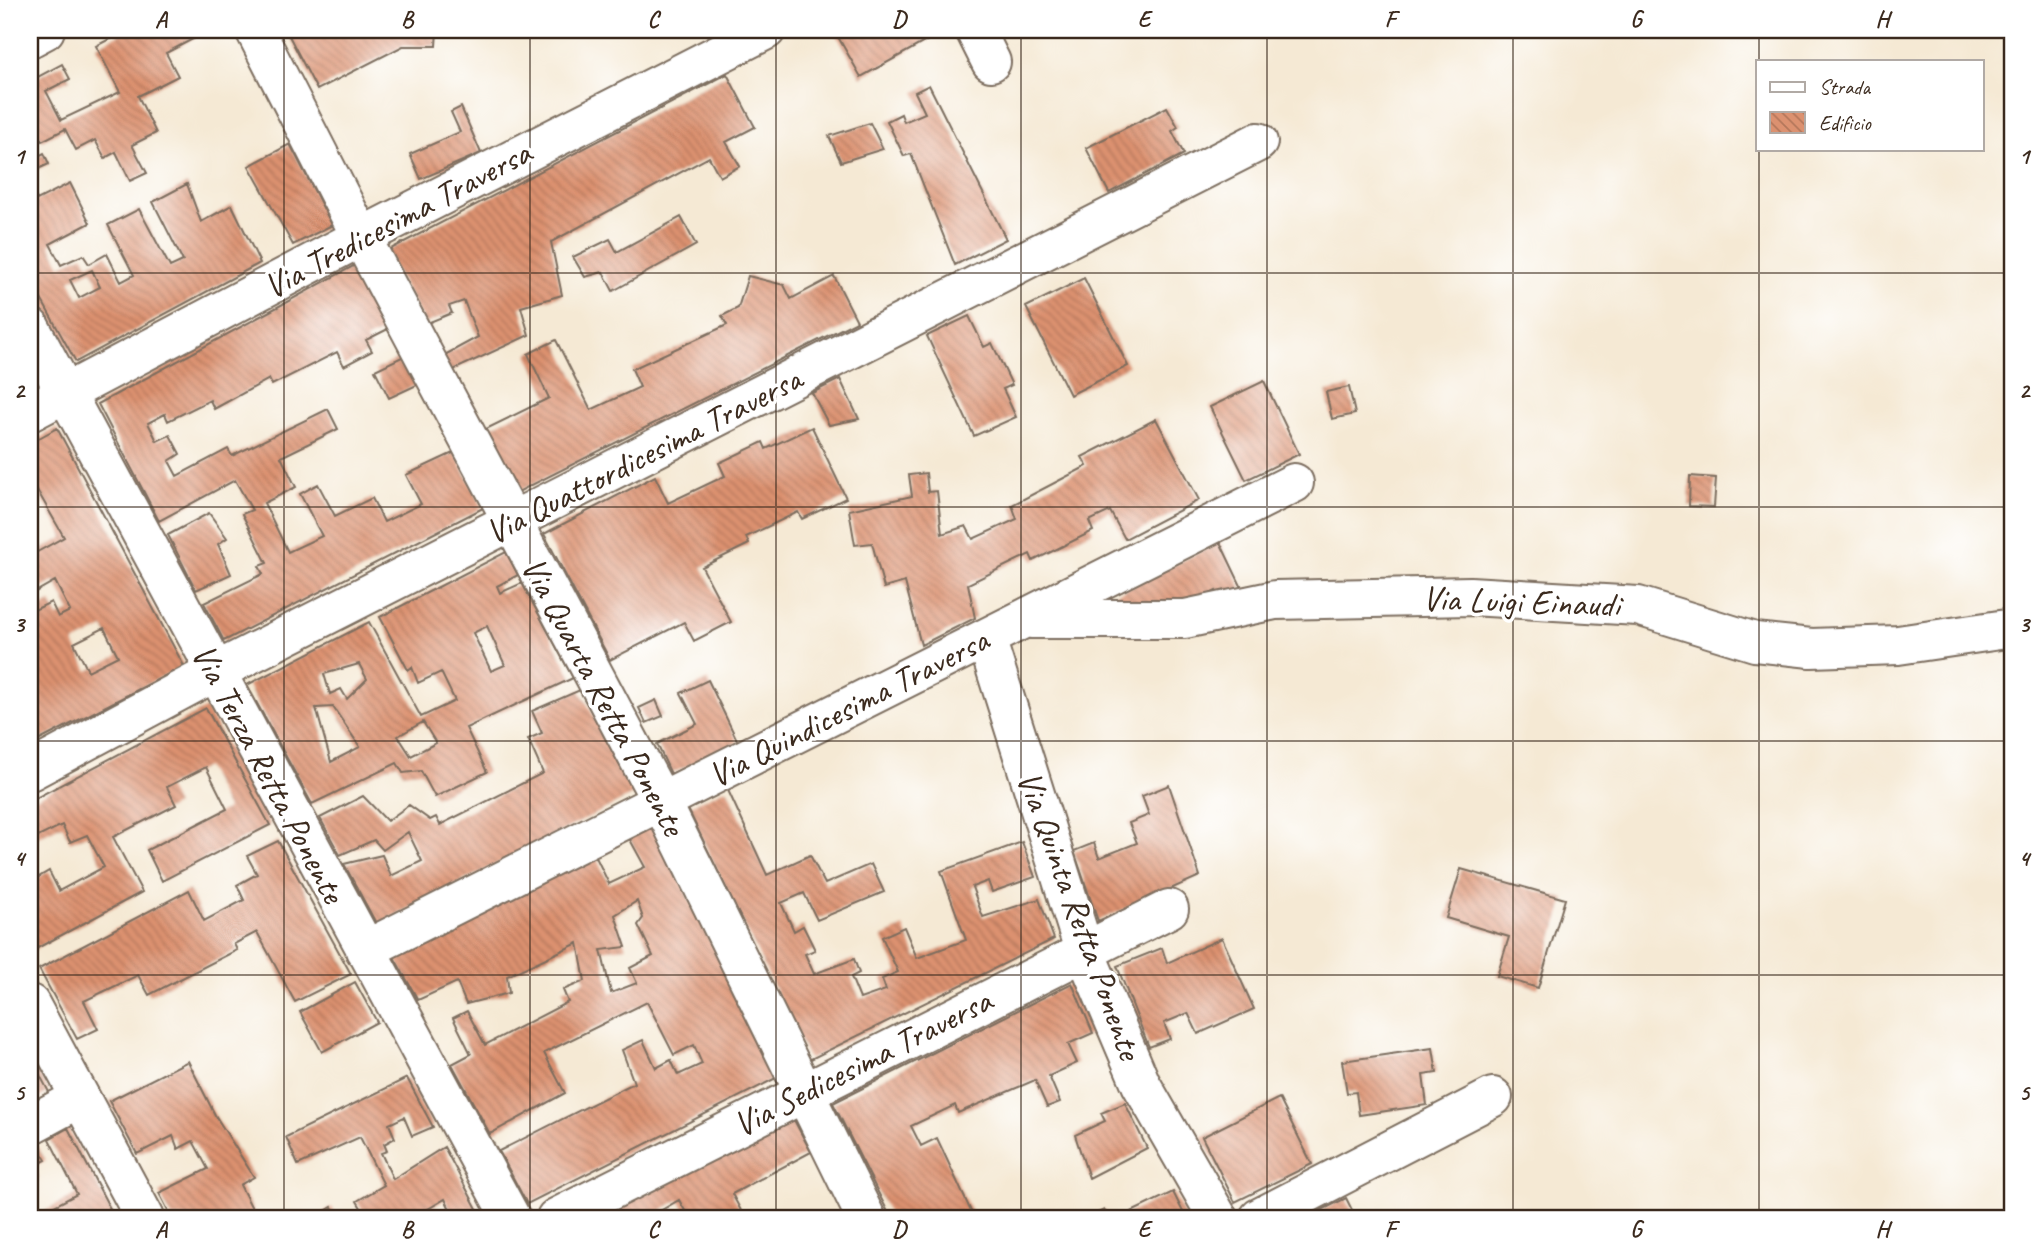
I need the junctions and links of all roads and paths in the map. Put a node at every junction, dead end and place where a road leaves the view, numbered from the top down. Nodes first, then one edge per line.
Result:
1 (45, 30) edge
2 (255, 30) edge
3 (766, 30) edge
4 (30, 38) edge
5 (1258, 142) dead end
6 (360, 237) junction
7 (30, 327) edge
8 (66, 393) junction
9 (30, 412) edge
10 (1294, 483) dead end
11 (511, 522) junction
12 (1024, 619) junction
13 (2013, 628) edge
14 (986, 638) junction
15 (215, 672) junction
16 (30, 771) edge
17 (661, 802) junction
18 (1169, 909) dead end
19 (365, 950) junction
20 (1084, 950) junction
21 (30, 1004) edge
22 (805, 1091) junction
23 (1493, 1097) dead end
24 (80, 1098) junction
25 (30, 1125) edge
26 (145, 1218) edge
27 (511, 1218) edge
28 (556, 1218) edge
29 (866, 1218) edge
30 (1218, 1218) edge
31 (1259, 1218) edge

1 - 4 street
2 - 6 street, Via Quarta Retta Ponente
3 - 6 street, Via Tredicesima Traversa
5 - 11 street, Via Quattordicesima Traversa
6 - 8 street, Via Tredicesima Traversa
6 - 11 street, Via Quarta Retta Ponente
7 - 8 street, Via Terza Retta Ponente
8 - 9 street, Via Tredicesima Traversa
8 - 15 street, Via Terza Retta Ponente
10 - 12 street, Via Quindicesima Traversa
11 - 15 street, Via Quattordicesima Traversa
11 - 17 street, Via Quarta Retta Ponente
12 - 13 street, Via Luigi Einaudi
12 - 14 street, Via Quindicesima Traversa
14 - 17 street, Via Quindicesima Traversa
14 - 20 street, Via Quinta Retta Ponente
15 - 16 street, Via Quattordicesima Traversa
15 - 19 street, Via Terza Retta Ponente
17 - 19 street, Via Quindicesima Traversa
17 - 22 street, Via Quarta Retta Ponente
18 - 20 street, Via Sedicesima Traversa
19 - 27 street, Via Terza Retta Ponente
20 - 22 street, Via Sedicesima Traversa
20 - 30 street, Via Quinta Retta Ponente
21 - 24 street
22 - 28 street, Via Sedicesima Traversa
22 - 29 street, Via Quarta Retta Ponente
23 - 31 street
24 - 25 street
24 - 26 street

